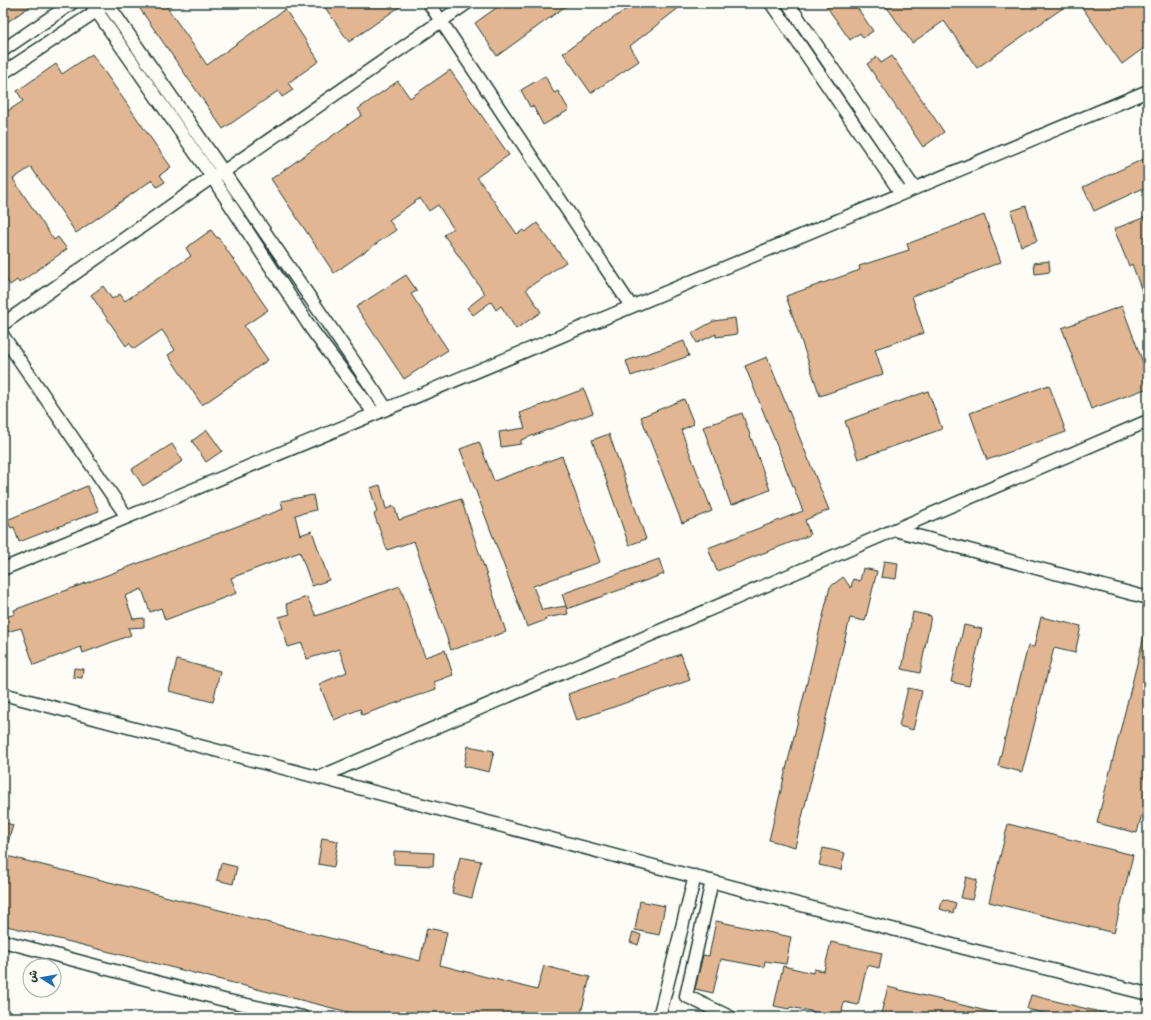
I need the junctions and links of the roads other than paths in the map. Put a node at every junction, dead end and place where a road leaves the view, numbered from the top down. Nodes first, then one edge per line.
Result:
1 (72, 3) edge
2 (429, 3) edge
3 (467, 3) edge
4 (771, 3) edge
5 (788, 3) edge
6 (103, 5) edge
7 (441, 21) junction
8 (3, 50) edge
9 (3, 73) edge
10 (1148, 91) edge
11 (223, 172) junction
12 (212, 177) junction
13 (914, 188) junction
14 (901, 193) junction
15 (631, 306) junction
16 (3, 324) edge
17 (3, 336) edge
18 (380, 411) junction
19 (1148, 421) edge
20 (127, 517) junction
21 (895, 530) junction
22 (3, 569) edge
23 (1148, 598) edge
24 (3, 694) edge
25 (320, 777) junction
26 (695, 876) junction
27 (712, 881) junction
28 (3, 941) edge
29 (1148, 994) edge
30 (303, 1017) edge
31 (659, 1017) edge
32 (730, 1017) edge

1 - 8 street
2 - 7 street
3 - 7 street
4 - 14 street
5 - 13 street
6 - 9 street
6 - 11 street
6 - 12 street
7 - 11 street
7 - 15 street
10 - 13 street
11 - 12 street
11 - 18 street
12 - 16 street
12 - 18 street
13 - 14 street
14 - 15 street
15 - 18 street
17 - 20 street
18 - 20 street
19 - 21 street
20 - 22 street
21 - 23 street
21 - 25 street
24 - 25 street
25 - 26 street
26 - 27 street
26 - 31 street
27 - 29 street
27 - 32 street
28 - 30 street

